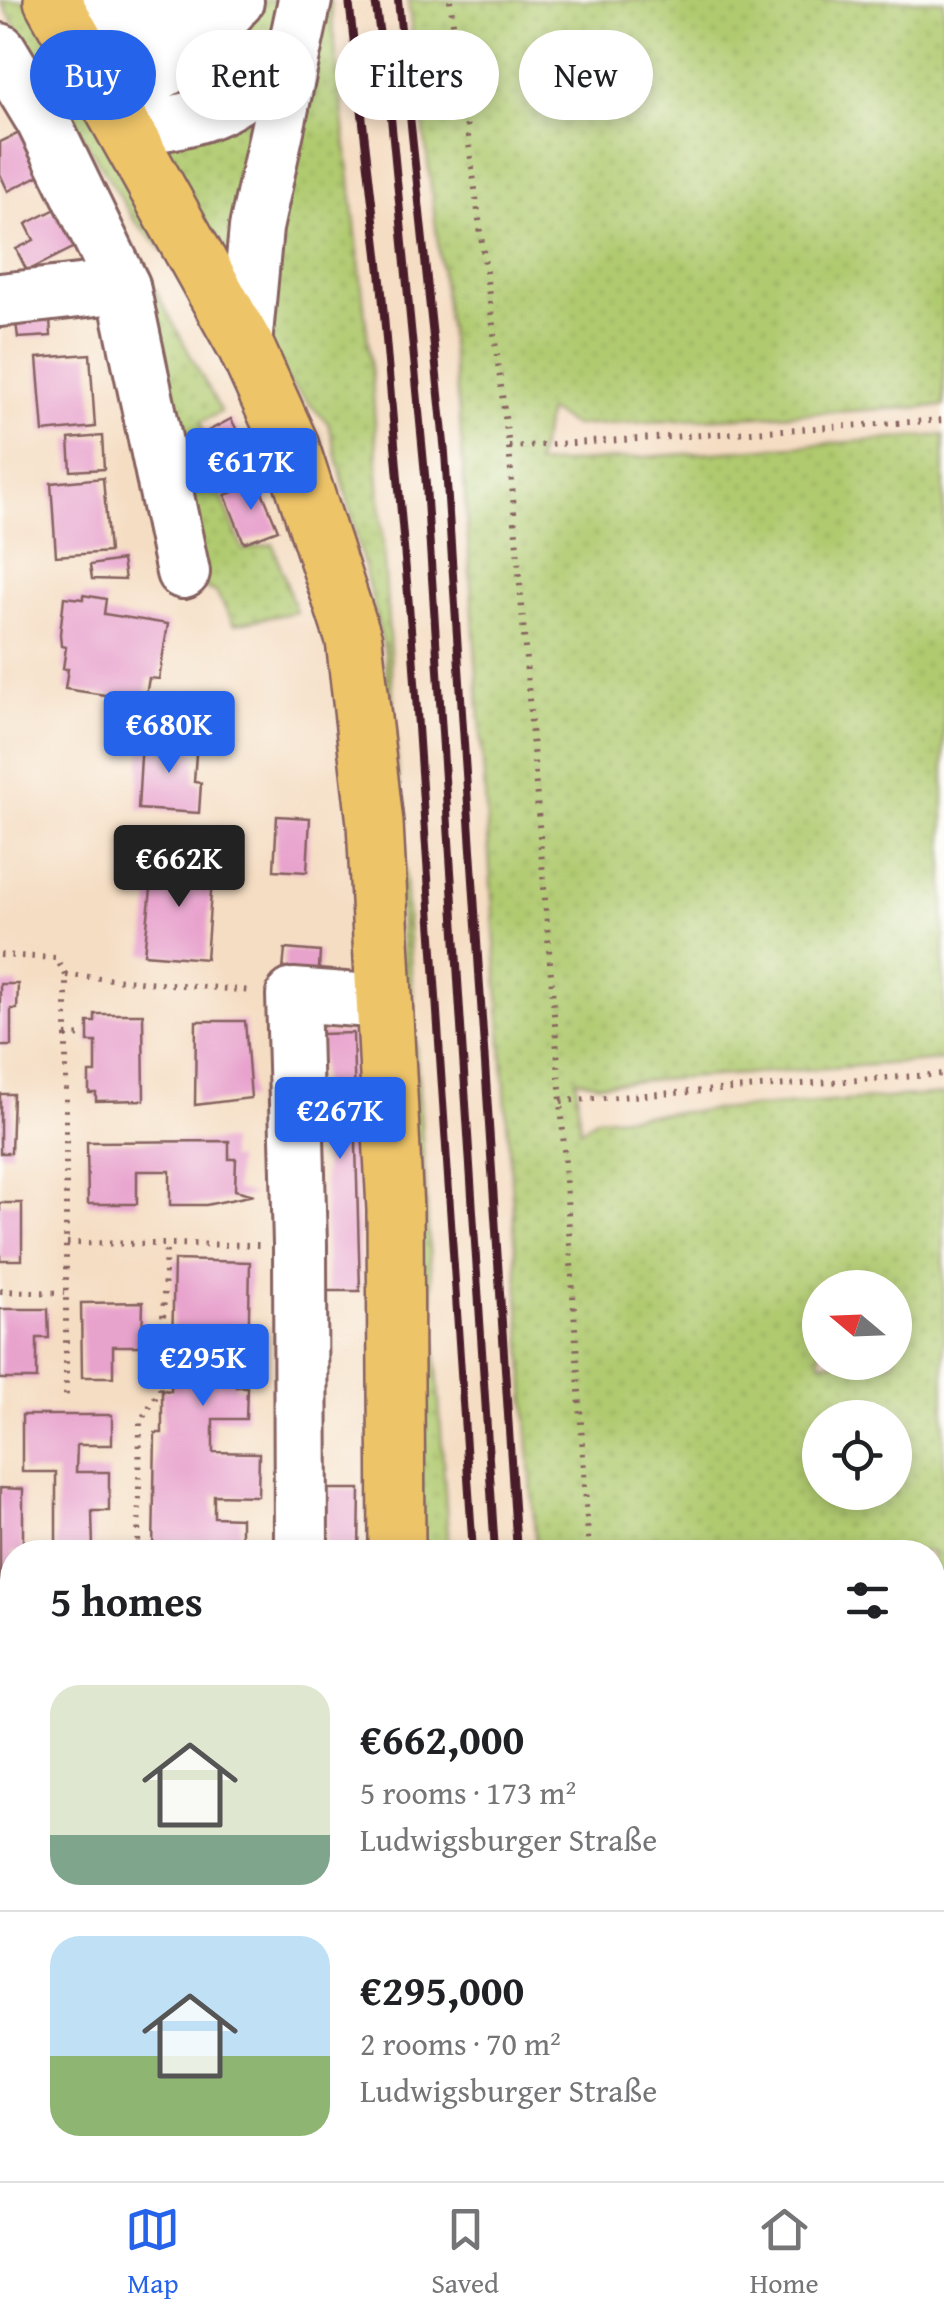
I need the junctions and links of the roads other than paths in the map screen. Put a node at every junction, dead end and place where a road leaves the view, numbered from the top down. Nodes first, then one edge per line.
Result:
1 (237, 0) edge
2 (54, 3) edge
3 (299, 23) edge
4 (69, 30) edge
5 (0, 50) edge
6 (156, 80) edge
7 (156, 114) edge
8 (120, 120) edge
9 (122, 286) junction
10 (0, 300) edge
11 (245, 345) junction
12 (183, 572) dead end
13 (383, 1002) junction
14 (302, 1540) edge
15 (397, 1540) edge

1 - 2 street
1 - 6 street
2 - 4 main road
3 - 7 street
3 - 11 street
5 - 9 street
8 - 11 main road
9 - 10 street
9 - 12 street
11 - 13 main road
13 - 14 street
13 - 15 main road

